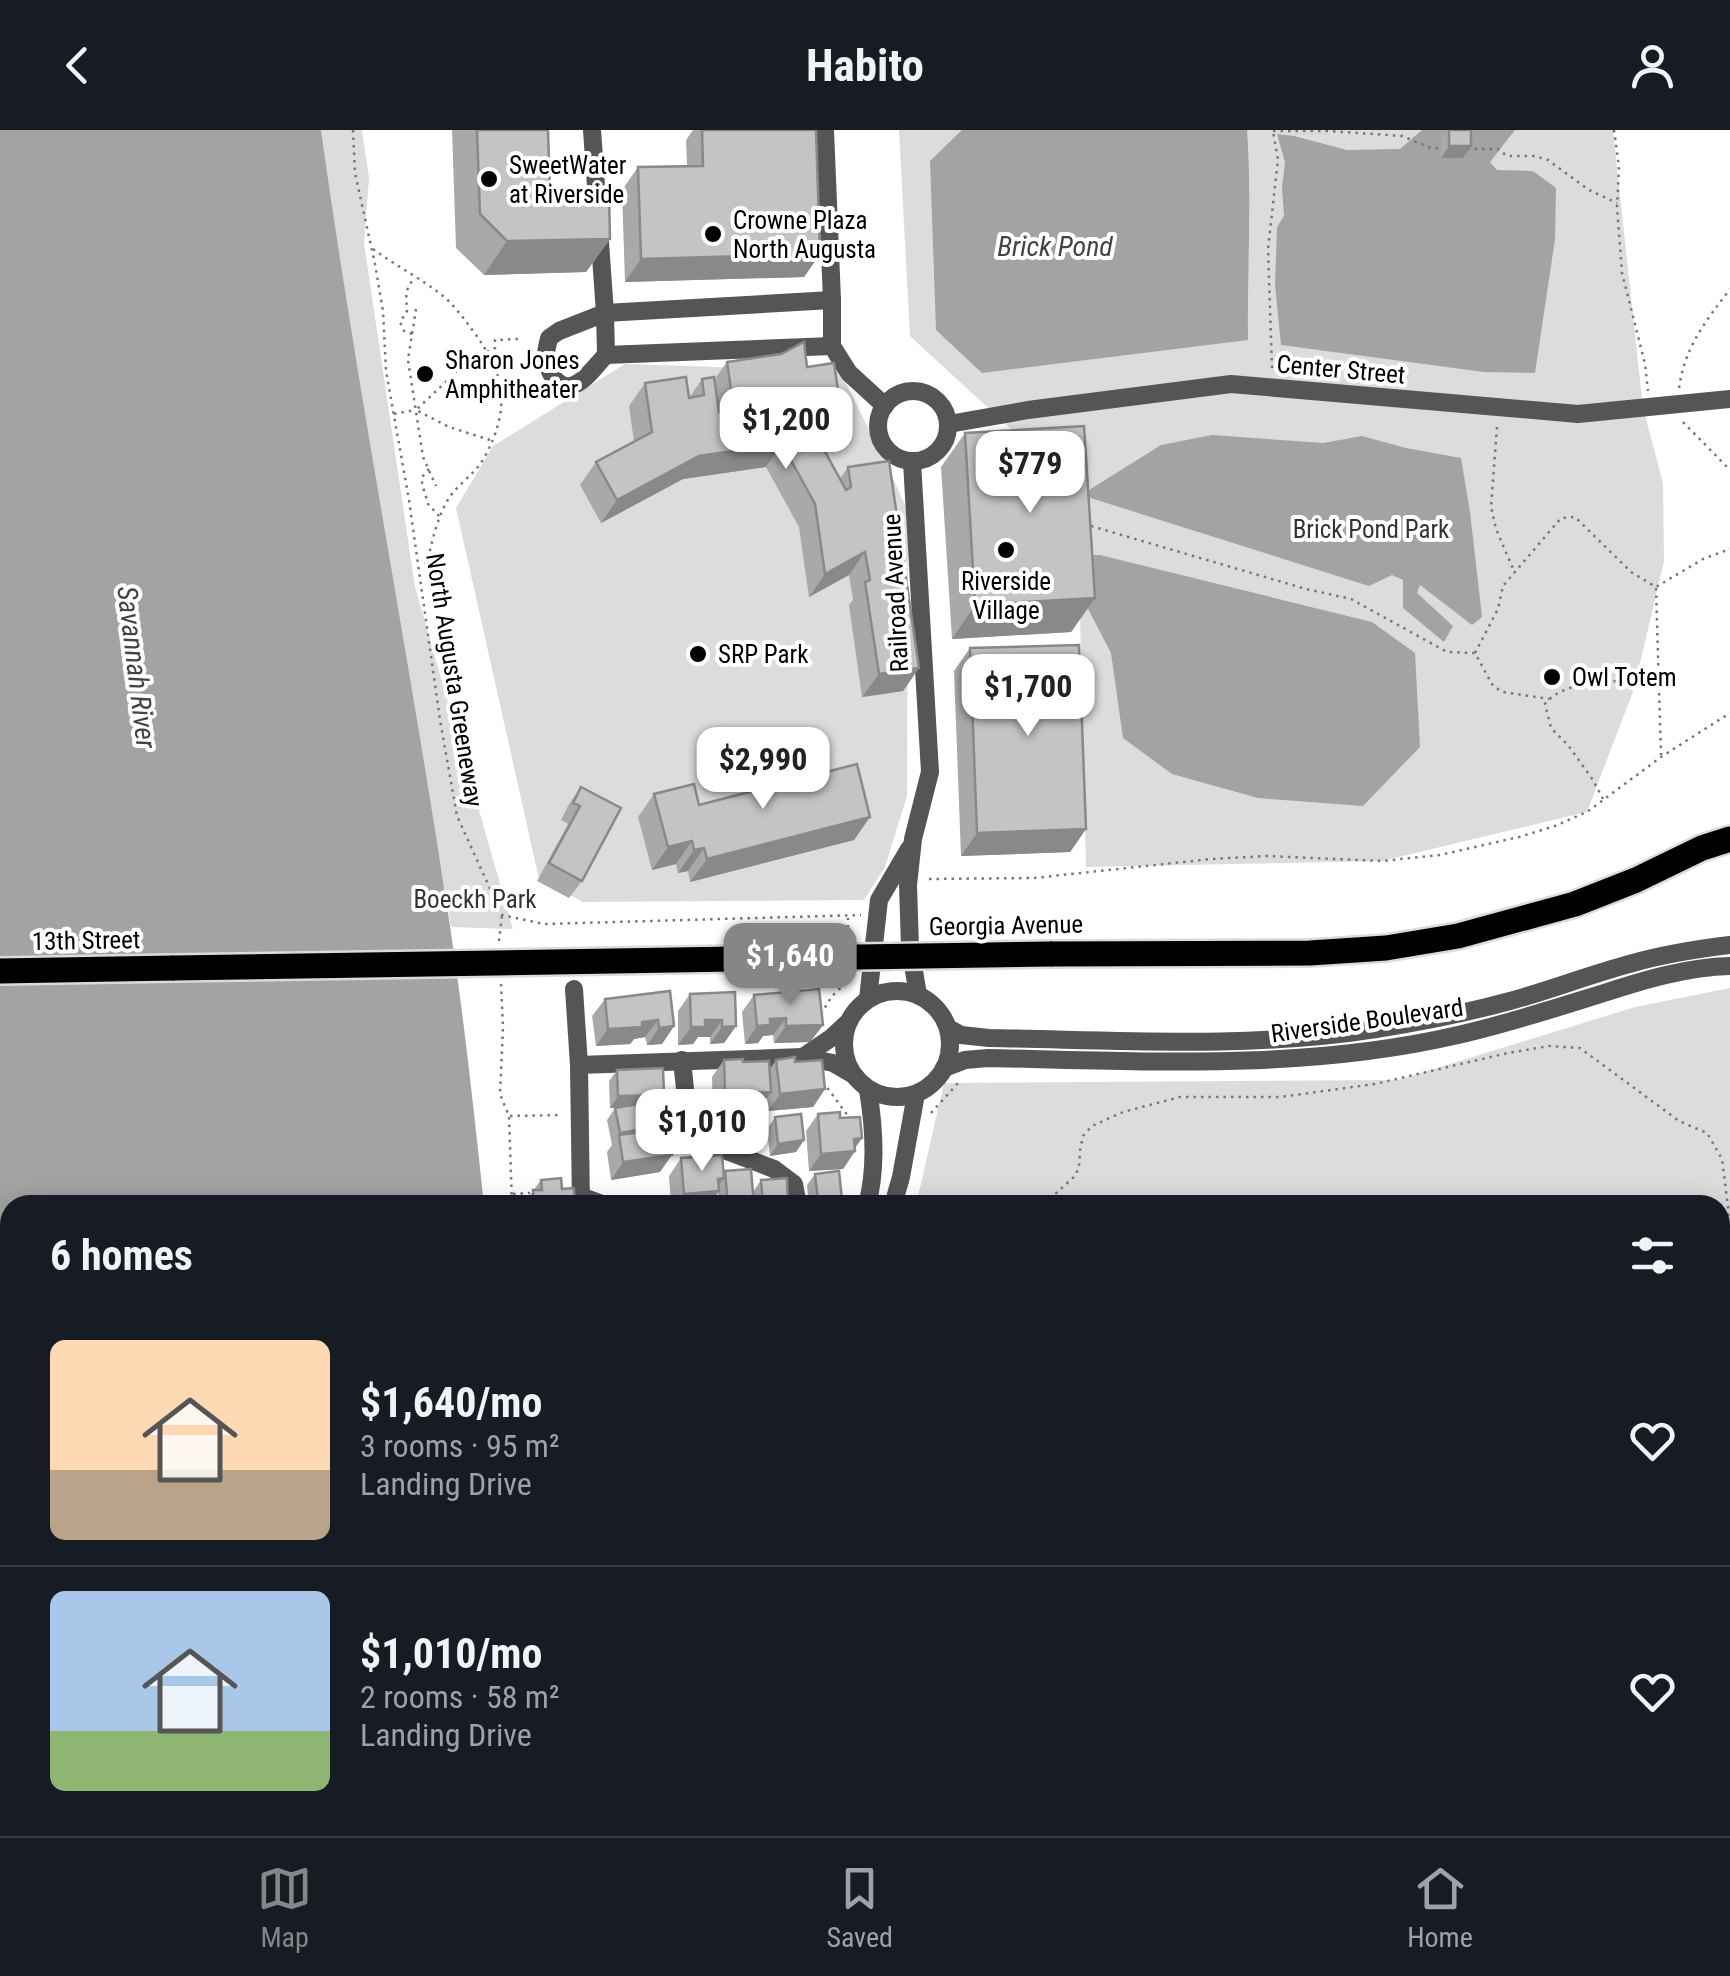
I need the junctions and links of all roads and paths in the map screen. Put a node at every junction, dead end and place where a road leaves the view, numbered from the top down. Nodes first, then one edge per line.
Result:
1 (353, 130) edge
2 (592, 130) edge
3 (825, 130) edge
4 (1273, 130) edge
5 (1614, 130) edge
6 (1617, 202) junction
7 (372, 248) junction
8 (414, 277) junction
9 (1730, 288) edge
10 (832, 300) junction
11 (416, 308) dead end
12 (605, 314) junction
13 (412, 334) junction
14 (518, 339) dead end
15 (832, 346) junction
16 (487, 352) junction
17 (606, 355) junction
18 (1272, 380) dead end
19 (1648, 391) dead end
20 (1678, 398) dead end
21 (1730, 399) edge
22 (885, 406) junction
23 (416, 410) junction
24 (394, 414) junction
25 (1679, 417) dead end
26 (949, 424) junction
27 (1497, 427) dead end
28 (492, 440) junction
29 (912, 462) junction
30 (428, 469) junction
31 (1730, 470) edge
32 (436, 486) dead end
33 (440, 517) junction
34 (1090, 526) edge
35 (1730, 549) edge
36 (418, 565) junction
37 (1514, 572) junction
38 (1656, 586) junction
39 (1475, 653) junction
40 (1659, 681) junction
41 (1540, 697) junction
42 (1549, 698) junction
43 (1545, 704) junction
44 (1730, 714) edge
45 (1661, 757) junction
46 (1604, 800) junction
47 (1730, 818) edge
48 (1730, 838) edge
49 (913, 839) junction
50 (1702, 848) junction
51 (929, 879) dead end
52 (878, 914) junction
53 (502, 915) junction
54 (499, 938) dead end
55 (1730, 945) edge
56 (1730, 966) edge
57 (174, 968) joint
58 (0, 971) edge
59 (500, 974) dead end
60 (574, 989) dead end
61 (918, 995) junction
62 (868, 999) junction
63 (848, 1022) junction
64 (948, 1028) junction
65 (804, 1057) junction
66 (682, 1060) junction
67 (579, 1065) junction
68 (944, 1068) junction
69 (852, 1074) junction
70 (964, 1076) dead end
71 (868, 1090) junction
72 (916, 1094) junction
73 (564, 1115) dead end
74 (509, 1116) junction
75 (928, 1116) dead end
76 (530, 1193) edge
77 (511, 1194) joint
78 (581, 1195) edge
79 (796, 1195) edge
80 (869, 1195) edge
81 (896, 1195) edge
82 (1054, 1195) edge
83 (1726, 1195) edge

1 - 7 path, North Augusta Greeneway
2 - 12 street
3 - 10 street
4 - 6 path
4 - 18 path
5 - 6 path
6 - 19 path
7 - 8 path
7 - 24 path, North Augusta Greeneway
8 - 13 path
8 - 16 path
9 - 20 path
10 - 12 street
10 - 15 street
11 - 13 path
12 - 17 street
12 - 17 street
13 - 23 path
14 - 16 path
15 - 17 street
15 - 22 street
16 - 23 path
16 - 28 path
21 - 26 street, Center Street
22 - 26 street
22 - 29 street
23 - 24 path
23 - 28 path
23 - 30 path
24 - 36 path, North Augusta Greeneway
25 - 31 path
26 - 29 street
27 - 37 path
28 - 33 path
29 - 49 street, Railroad Avenue
30 - 32 path
30 - 33 path
33 - 36 path
34 - 39 path
35 - 38 path
36 - 53 path, North Augusta Greeneway
37 - 38 path
37 - 39 path
38 - 40 path
39 - 41 path
40 - 42 path
40 - 45 path
41 - 42 path
41 - 43 path
42 - 43 path
43 - 46 path
44 - 45 path
45 - 46 path
46 - 51 path
47 - 50 main road, Georgia Avenue
48 - 50 main road, Georgia Avenue
49 - 52 street, Railroad Avenue
49 - 61 street, Railroad Avenue
50 - 57 main road, Georgia Avenue, bridge
52 - 53 path
52 - 62 street, Railroad Avenue
53 - 54 path
55 - 64 street, Riverside Boulevard
56 - 68 street, Riverside Boulevard
57 - 58 main road, 13th Street
59 - 74 path
60 - 67 street
61 - 62 street
61 - 64 street
62 - 63 street
63 - 65 street
63 - 69 street
64 - 68 street
65 - 66 street
65 - 69 street
66 - 67 street
66 - 79 street
67 - 78 street
68 - 72 street
69 - 71 street
70 - 75 path
71 - 72 street
71 - 80 street
72 - 81 street
73 - 74 path
74 - 77 path
76 - 77 path
82 - 83 path

